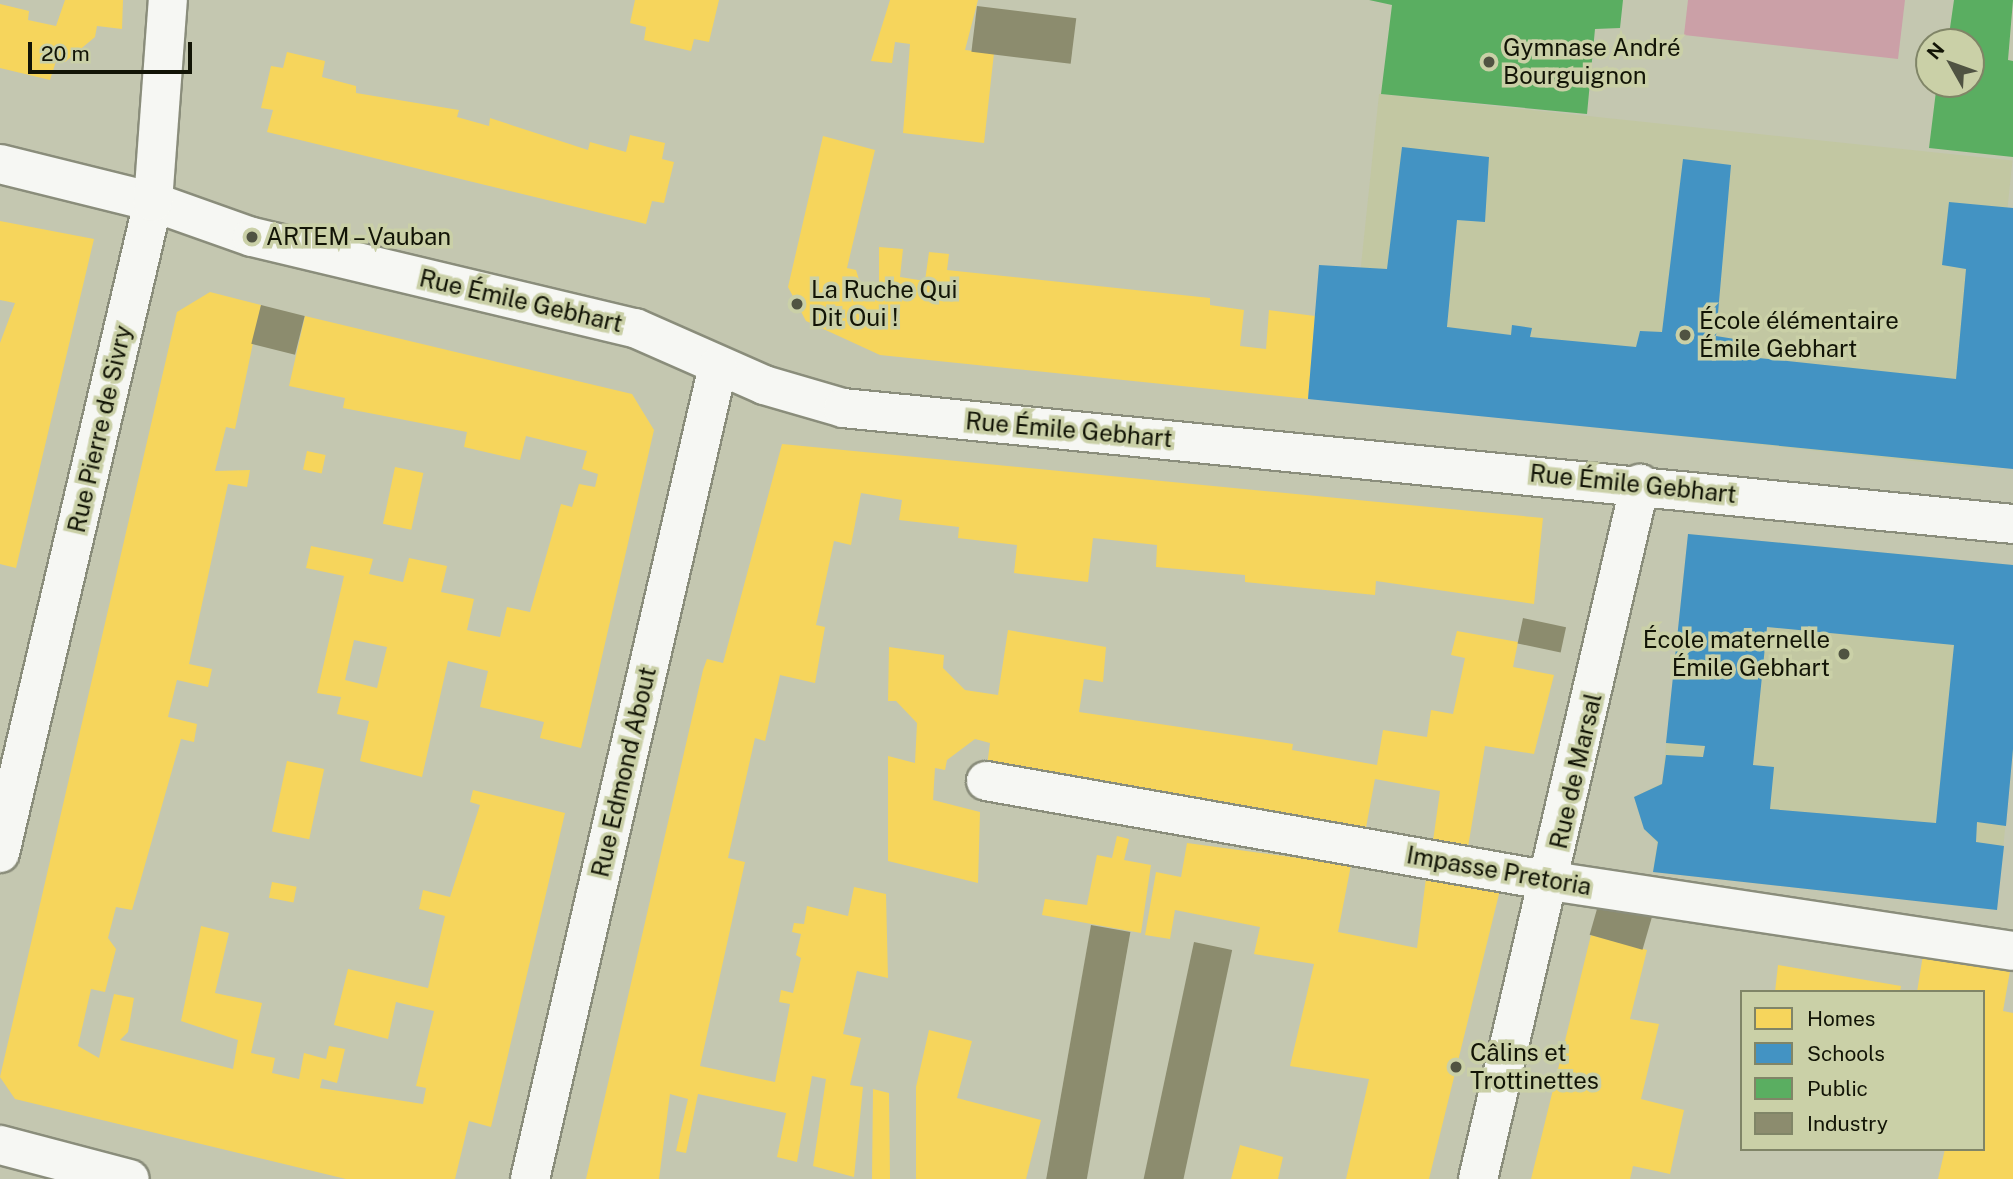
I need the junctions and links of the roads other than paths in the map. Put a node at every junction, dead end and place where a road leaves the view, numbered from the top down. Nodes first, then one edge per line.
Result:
1 (168, 0) edge
2 (0, 164) edge
3 (153, 202) junction
4 (718, 366) junction
5 (1640, 484) junction
6 (2013, 524) edge
7 (986, 781) dead end
8 (0, 853) edge
9 (1551, 881) junction
10 (2013, 951) edge
11 (0, 1145) edge
12 (130, 1179) edge
13 (530, 1179) edge
14 (1478, 1179) edge

1 - 3 street, Rue Pierre de Sivry
2 - 3 street, Rue Émile Gebhart
3 - 4 street, Rue Émile Gebhart
3 - 8 street, Rue Pierre de Sivry
4 - 5 street, Rue Émile Gebhart
4 - 13 street, Rue Edmond About
5 - 6 street, Rue Émile Gebhart
5 - 9 street, Rue de Marsal
7 - 9 street, Impasse Pretoria
9 - 10 street, Impasse Pretoria
9 - 14 street, Rue de Marsal
11 - 12 street

